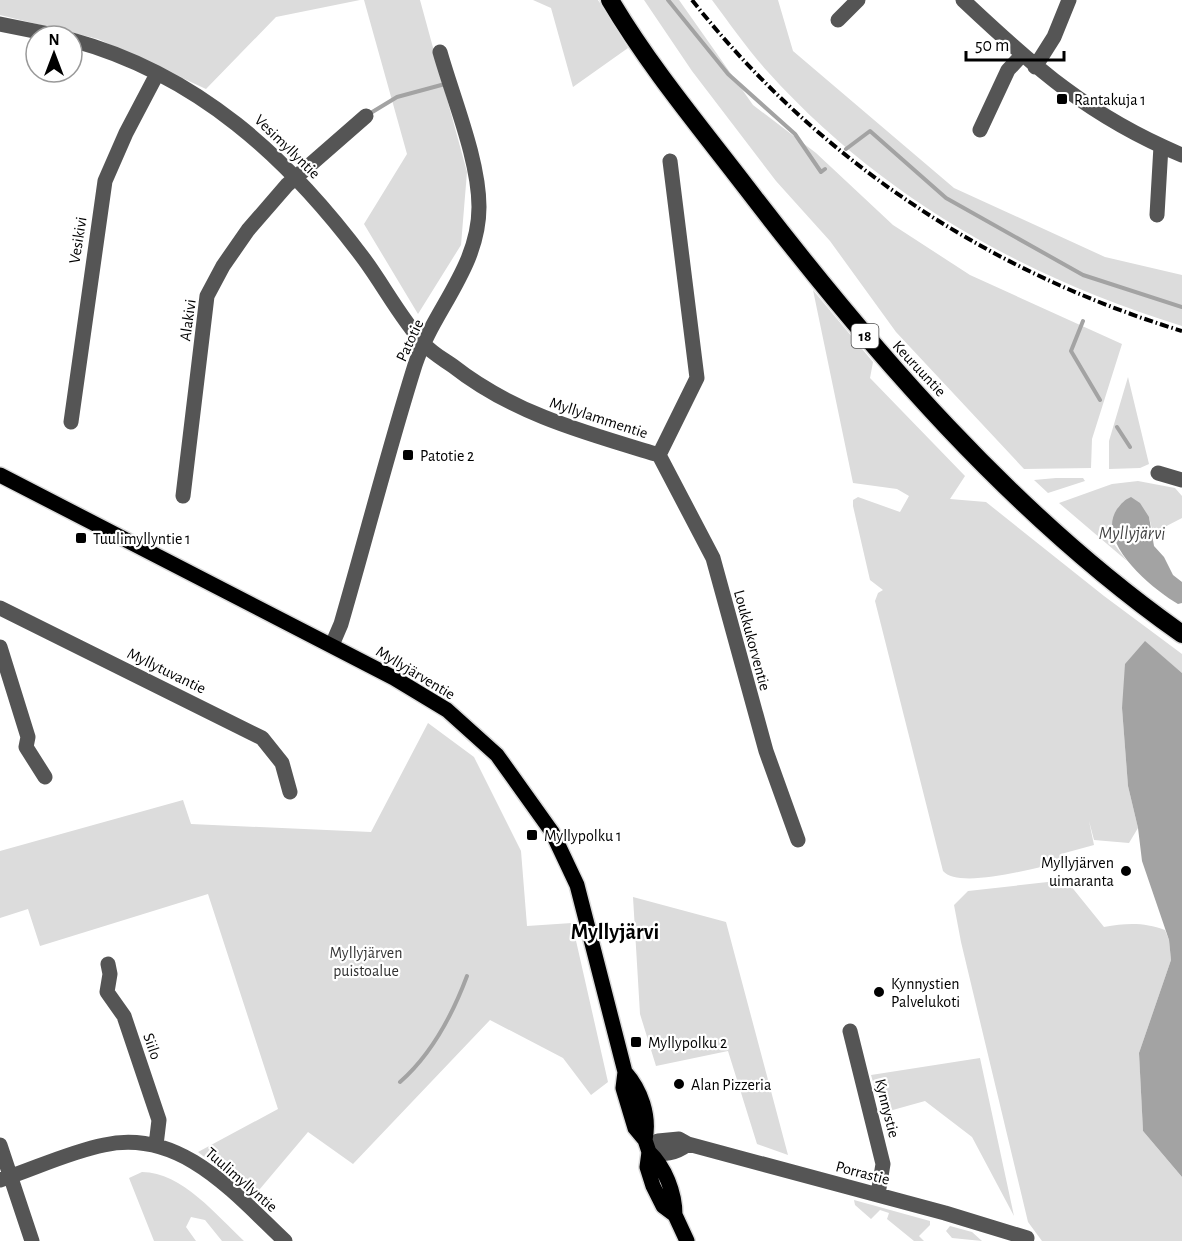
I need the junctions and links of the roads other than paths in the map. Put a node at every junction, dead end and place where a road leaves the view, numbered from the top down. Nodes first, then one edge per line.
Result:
1 (610, 0) edge
2 (858, 0) edge
3 (963, 0) edge
4 (1069, 0) edge
5 (838, 20) dead end
6 (0, 24) edge
7 (24, 29) edge
8 (84, 43) edge
9 (440, 52) dead end
10 (1022, 55) junction
11 (1035, 67) junction
12 (157, 74) junction
13 (366, 116) dead end
14 (980, 130) dead end
15 (1161, 146) junction
16 (1182, 155) edge
17 (670, 161) dead end
18 (297, 177) junction
19 (1157, 215) dead end
20 (424, 344) junction
21 (71, 422) dead end
22 (659, 455) junction
23 (1158, 473) dead end
24 (0, 475) edge
25 (1182, 480) edge
26 (183, 496) dead end
27 (0, 608) edge
28 (1182, 634) edge
29 (332, 645) junction
30 (0, 647) edge
31 (45, 777) dead end
32 (290, 792) dead end
33 (798, 840) dead end
34 (108, 964) dead end
35 (850, 1031) dead end
36 (0, 1145) edge
37 (156, 1145) junction
38 (647, 1146) junction
39 (5, 1179) edge
40 (878, 1194) junction
41 (1027, 1238) dead end
42 (32, 1241) edge
43 (285, 1241) edge
44 (687, 1241) edge

1 - 28 highway, Keuruuntie / 18
2 - 5 street
3 - 10 street
4 - 11 street
6 - 7 street
8 - 12 street, Vesimyllyntie
9 - 20 street, Patotie
10 - 11 street
10 - 14 street
11 - 15 street
12 - 18 street, Vesimyllyntie
12 - 21 street, Vesikivi
13 - 18 street, Alakivi
15 - 16 street
15 - 19 street
17 - 22 street, Myllylammentie
18 - 20 street, Vesimyllyntie
18 - 26 street, Alakivi
20 - 22 street, Myllylammentie
20 - 29 street, Patotie
22 - 33 street, Loukkukorventie
23 - 25 street
24 - 29 main road, Myllyjärventie
27 - 32 street, Myllytuvantie
29 - 38 main road, Myllyjärventie
30 - 31 street
34 - 37 street, Siilo
35 - 40 street, Kynnystie
36 - 39 street
37 - 39 street, Tuulimyllyntie
37 - 43 street, Tuulimyllyntie
38 - 40 street, Porrastie
38 - 44 main road, Myllyjärventie
39 - 42 street
40 - 41 street, Porrastie

